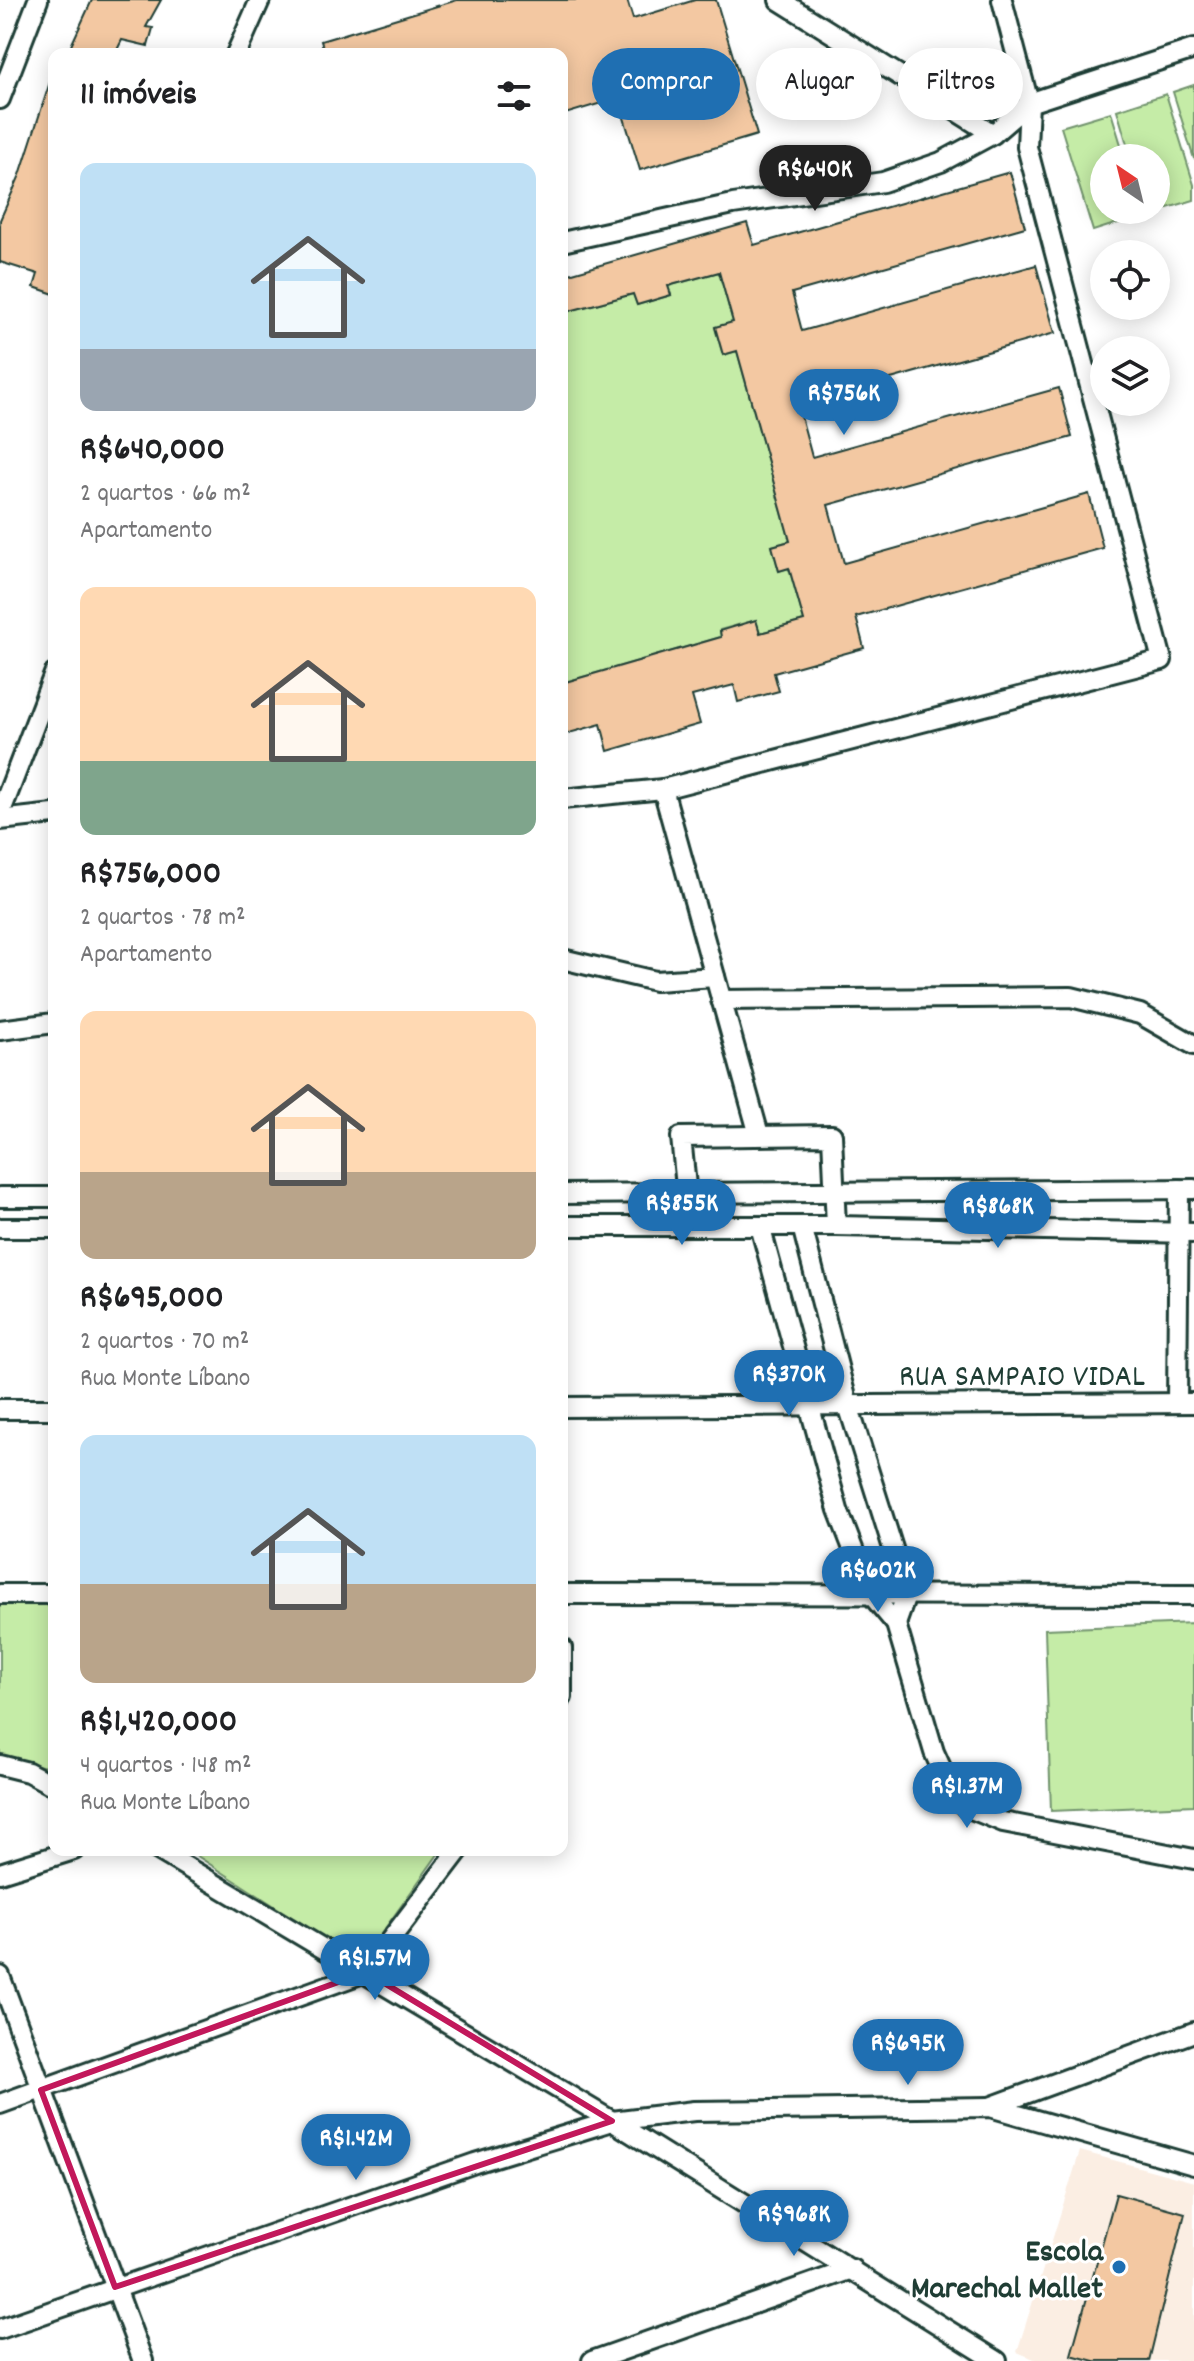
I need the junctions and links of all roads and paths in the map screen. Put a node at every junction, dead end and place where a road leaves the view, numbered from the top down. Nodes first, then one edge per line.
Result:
1 (38, 0) edge
2 (260, 0) edge
3 (779, 0) edge
4 (1002, 0) edge
5 (239, 48) edge
6 (1194, 49) edge
7 (0, 99) edge
8 (1029, 103) junction
9 (993, 134) junction
10 (568, 241) edge
11 (48, 690) edge
12 (663, 789) junction
13 (568, 798) edge
14 (0, 814) edge
15 (48, 815) edge
16 (0, 820) edge
17 (568, 960) edge
18 (715, 977) junction
19 (721, 1000) junction
20 (48, 1024) edge
21 (0, 1030) edge
22 (1194, 1045) edge
23 (759, 1135) junction
24 (1187, 1189) edge
25 (686, 1193) junction
26 (568, 1194) edge
27 (833, 1194) junction
28 (0, 1197) edge
29 (48, 1197) edge
30 (568, 1226) edge
31 (690, 1226) junction
32 (760, 1226) junction
33 (802, 1226) junction
34 (836, 1226) junction
35 (0, 1228) edge
36 (48, 1228) edge
37 (1188, 1233) edge
38 (1186, 1403) edge
39 (848, 1405) junction
40 (808, 1406) junction
41 (568, 1407) edge
42 (0, 1409) edge
43 (48, 1409) edge
44 (870, 1593) junction
45 (907, 1593) junction
46 (0, 1594) edge
47 (48, 1594) edge
48 (568, 1594) edge
49 (1194, 1595) edge
50 (896, 1624) junction
51 (0, 1765) edge
52 (48, 1783) edge
53 (55, 1856) edge
54 (168, 1856) edge
55 (454, 1856) edge
56 (1194, 1859) edge
57 (0, 1873) edge
58 (366, 1972) junction
59 (0, 1976) edge
60 (1194, 2032) edge
61 (41, 2090) junction
62 (0, 2104) edge
63 (990, 2107) junction
64 (612, 2121) junction
65 (1194, 2165) edge
66 (852, 2269) junction
67 (115, 2287) junction
68 (0, 2329) edge
69 (143, 2361) edge
70 (592, 2361) edge
71 (997, 2361) edge

1 - 7 street
2 - 5 street
3 - 9 street
4 - 8 street
6 - 8 street
8 - 9 street
8 - 12 street
9 - 10 street
11 - 14 street
12 - 13 street
12 - 18 street
15 - 16 street
17 - 18 street
18 - 19 street
19 - 22 street
19 - 23 street
20 - 21 street
23 - 25 street
23 - 27 street
24 - 27 street
24 - 37 street
25 - 26 street
25 - 27 street
25 - 31 street
27 - 34 street
28 - 29 street
30 - 31 street
31 - 32 street
32 - 33 street
32 - 40 street
33 - 34 street
33 - 39 street
34 - 37 street
35 - 36 street
37 - 38 street
38 - 39 street, RUA SAMPAIO VIDAL
39 - 40 street, RUA SAMPAIO VIDAL
39 - 45 street
40 - 41 street, RUA SAMPAIO VIDAL
40 - 44 street
42 - 43 street
44 - 45 street
44 - 48 street
44 - 50 street
45 - 49 street
45 - 50 street
46 - 47 street
50 - 56 street
51 - 52 street
53 - 57 street
54 - 58 street
55 - 58 street
58 - 61 street
58 - 64 street
59 - 61 street
60 - 63 street
61 - 62 street
61 - 67 street
63 - 64 street
63 - 65 street
64 - 66 street
64 - 67 street
66 - 70 street
66 - 71 street
67 - 68 street
67 - 69 street

